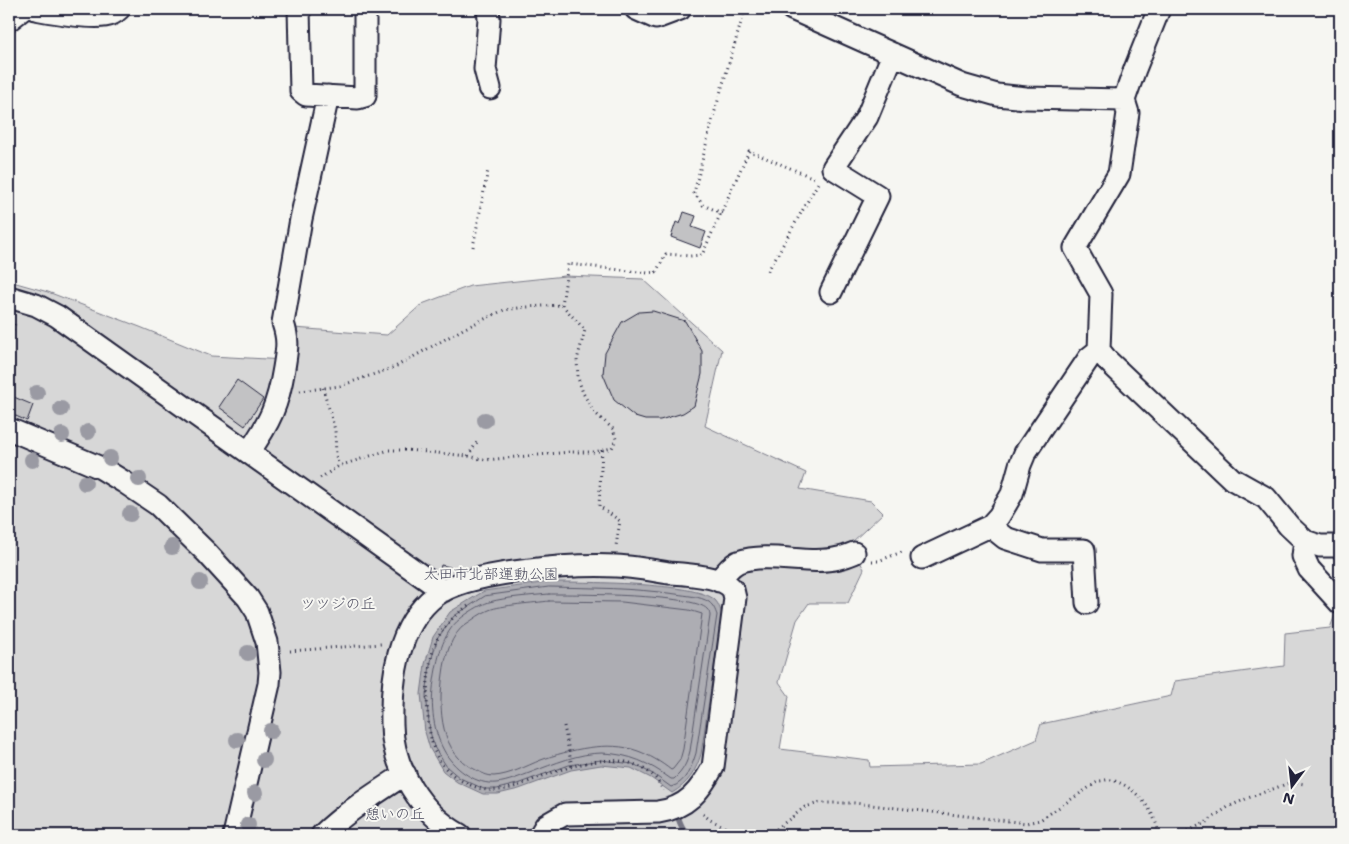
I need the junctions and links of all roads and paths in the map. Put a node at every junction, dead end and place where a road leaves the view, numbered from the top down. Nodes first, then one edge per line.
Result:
1 (23, 9) edge
2 (34, 9) edge
3 (119, 9) edge
4 (299, 9) edge
5 (365, 9) edge
6 (488, 9) edge
7 (636, 9) edge
8 (680, 9) edge
9 (745, 9) edge
10 (792, 9) edge
11 (1159, 9) edge
12 (9, 20) edge
13 (893, 54) junction
14 (490, 88) dead end
15 (328, 96) junction
16 (1124, 100) junction
17 (488, 170) dead end
18 (722, 213) junction
19 (473, 247) dead end
20 (768, 271) dead end
21 (831, 292) dead end
22 (14, 306) edge
23 (562, 306) junction
24 (9, 339) edge
25 (1098, 350) junction
26 (324, 388) junction
27 (280, 394) junction
28 (9, 429) edge
29 (477, 442) dead end
30 (602, 450) junction
31 (249, 452) junction
32 (468, 456) junction
33 (340, 466) junction
34 (307, 494) junction
35 (990, 526) junction
36 (1305, 540) junction
37 (1340, 546) edge
38 (854, 553) joint
39 (928, 555) joint
40 (613, 566) junction
41 (719, 581) junction
42 (443, 591) junction
43 (474, 603) dead end
44 (1087, 603) dead end
45 (1340, 603) edge
46 (401, 644) junction
47 (268, 653) junction
48 (564, 726) dead end
49 (572, 767) junction
50 (404, 774) junction
51 (1304, 784) dead end
52 (689, 799) junction
53 (669, 811) junction
54 (234, 835) edge
55 (322, 835) edge
56 (460, 835) edge
57 (540, 835) edge
58 (1159, 835) edge
59 (1179, 835) edge

1 - 12 street
2 - 3 street
4 - 15 street
5 - 15 street
6 - 14 street
7 - 8 street
9 - 18 path
10 - 13 street
11 - 16 street
13 - 16 street
13 - 21 street
15 - 27 street
16 - 25 street
17 - 19 path
18 - 20 path
18 - 23 path
22 - 24 path
22 - 31 street
23 - 26 path
23 - 30 path
25 - 35 street
25 - 36 street
26 - 27 path
26 - 33 path
27 - 31 street
28 - 47 street
29 - 32 path
30 - 32 path
30 - 40 path
31 - 34 street
32 - 33 path
33 - 34 path
34 - 42 street
35 - 39 street
35 - 44 street
36 - 37 street
36 - 45 street
38 - 39 path
38 - 41 street
40 - 41 street
40 - 42 street
41 - 52 street
42 - 46 street
43 - 49 path
46 - 47 path
46 - 50 street
47 - 54 street
48 - 49 path
49 - 53 path
50 - 55 street
50 - 56 street
51 - 59 path
52 - 53 street
52 - 58 path
53 - 57 street

